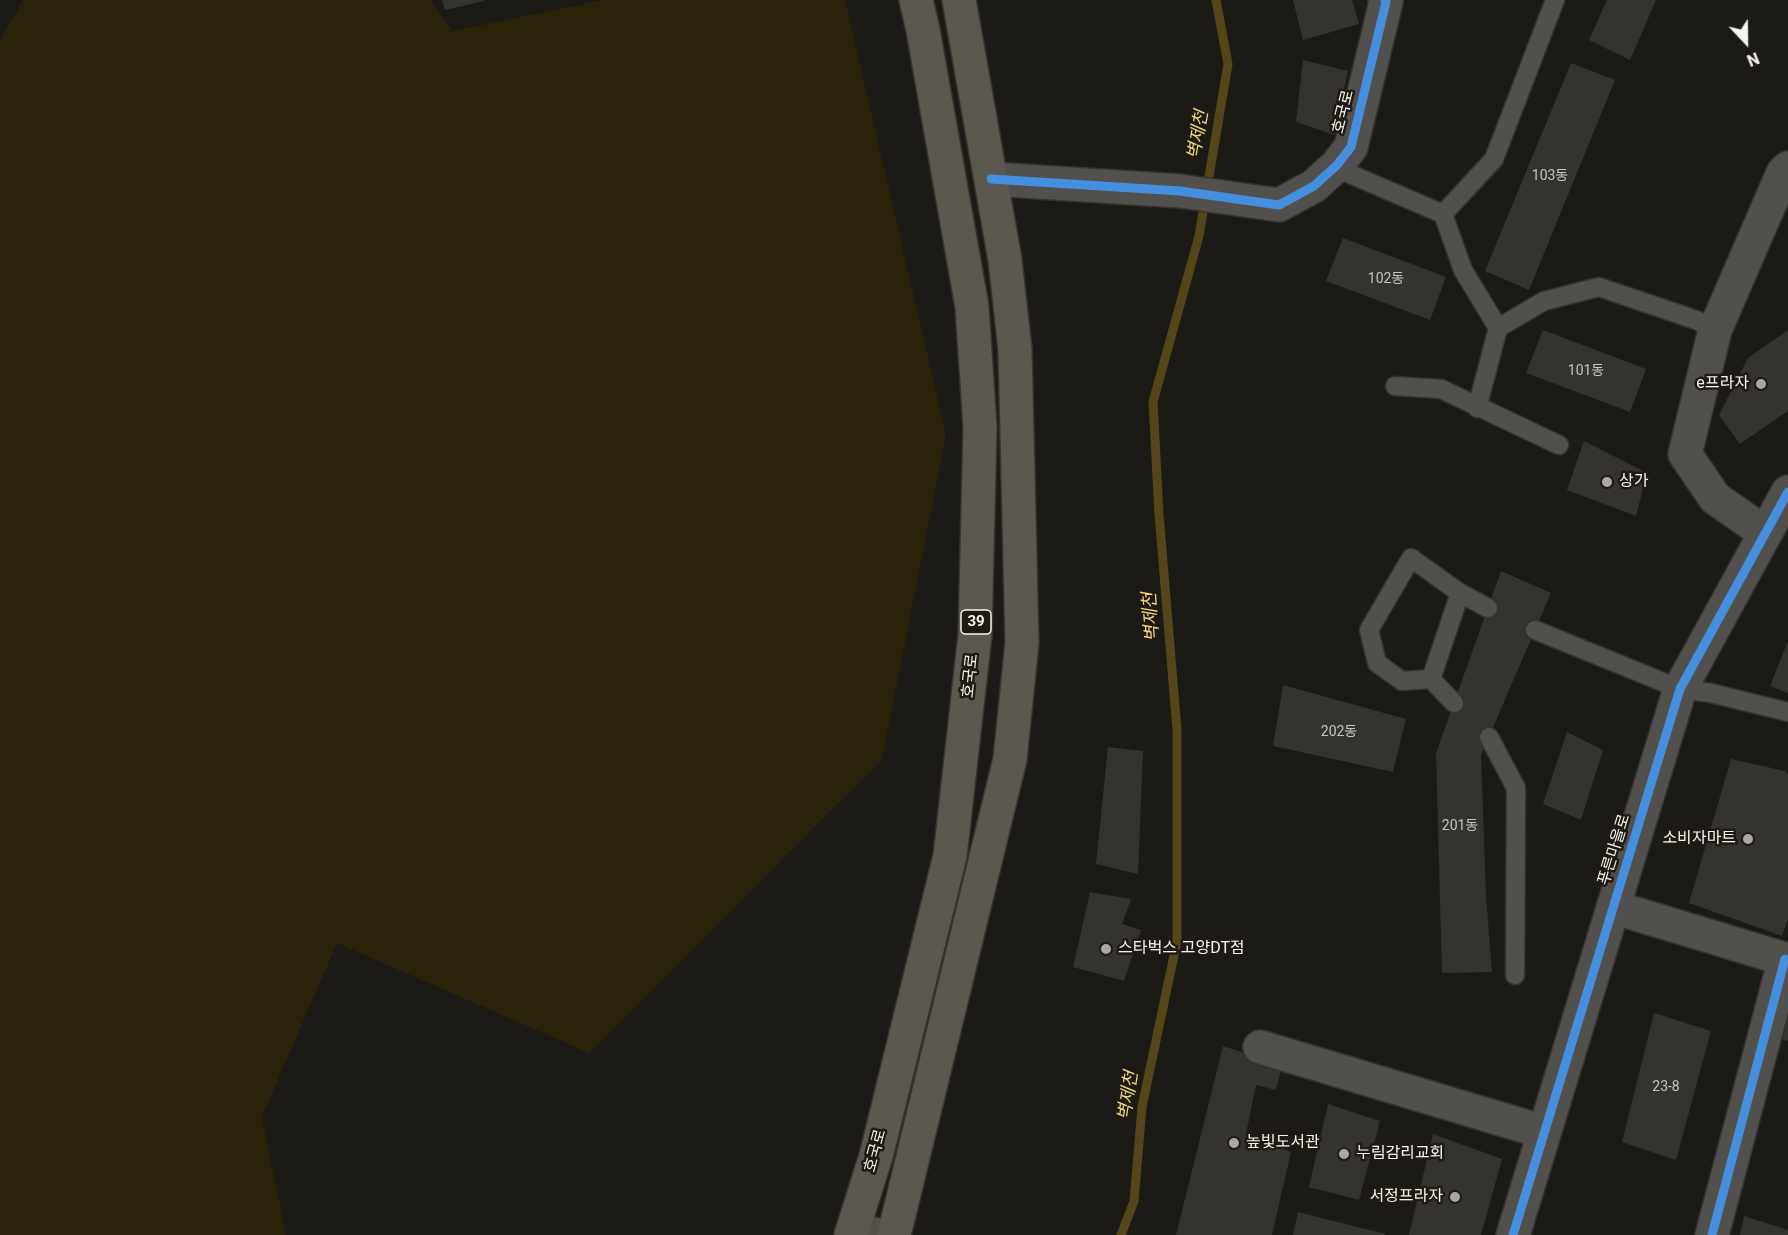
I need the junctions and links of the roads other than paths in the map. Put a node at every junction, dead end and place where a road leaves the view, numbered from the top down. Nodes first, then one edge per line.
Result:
1 (916, 0) edge
2 (959, 0) edge
3 (1384, 0) edge
4 (1555, 0) edge
5 (1337, 165) junction
6 (1788, 168) edge
7 (991, 179) junction
8 (1443, 214) junction
9 (1498, 328) junction
10 (1715, 330) junction
11 (1395, 386) dead end
12 (1477, 408) junction
13 (1559, 445) dead end
14 (1788, 492) edge
15 (1765, 533) junction
16 (1460, 593) junction
17 (1488, 608) dead end
18 (1535, 630) dead end
19 (1431, 679) junction
20 (1680, 689) junction
21 (1454, 703) dead end
22 (1788, 712) edge
23 (1489, 737) dead end
24 (1613, 907) junction
25 (1786, 959) edge
26 (1515, 975) dead end
27 (1260, 1047) dead end
28 (1544, 1132) junction
29 (861, 1233) edge
30 (894, 1235) edge
31 (1513, 1235) edge
32 (1712, 1235) edge

1 - 29 main road, 호국로 / 39
2 - 7 main road
3 - 5 street, 호국로
4 - 8 lane
5 - 7 street, 호국로
5 - 8 lane
6 - 10 street
7 - 30 main road
8 - 9 lane
9 - 10 lane
9 - 12 lane
10 - 15 street
11 - 12 lane
12 - 13 lane
14 - 15 street, 푸른마을로
15 - 20 street, 푸른마을로
16 - 17 lane
16 - 19 lane
16 - 19 lane
18 - 20 lane
19 - 21 lane
20 - 22 lane
20 - 24 street, 푸른마을로
23 - 26 lane
24 - 25 street, 푸른마을로
24 - 28 street, 푸른마을로
25 - 32 street, 푸른마을로
27 - 28 street
28 - 31 street, 푸른마을로

